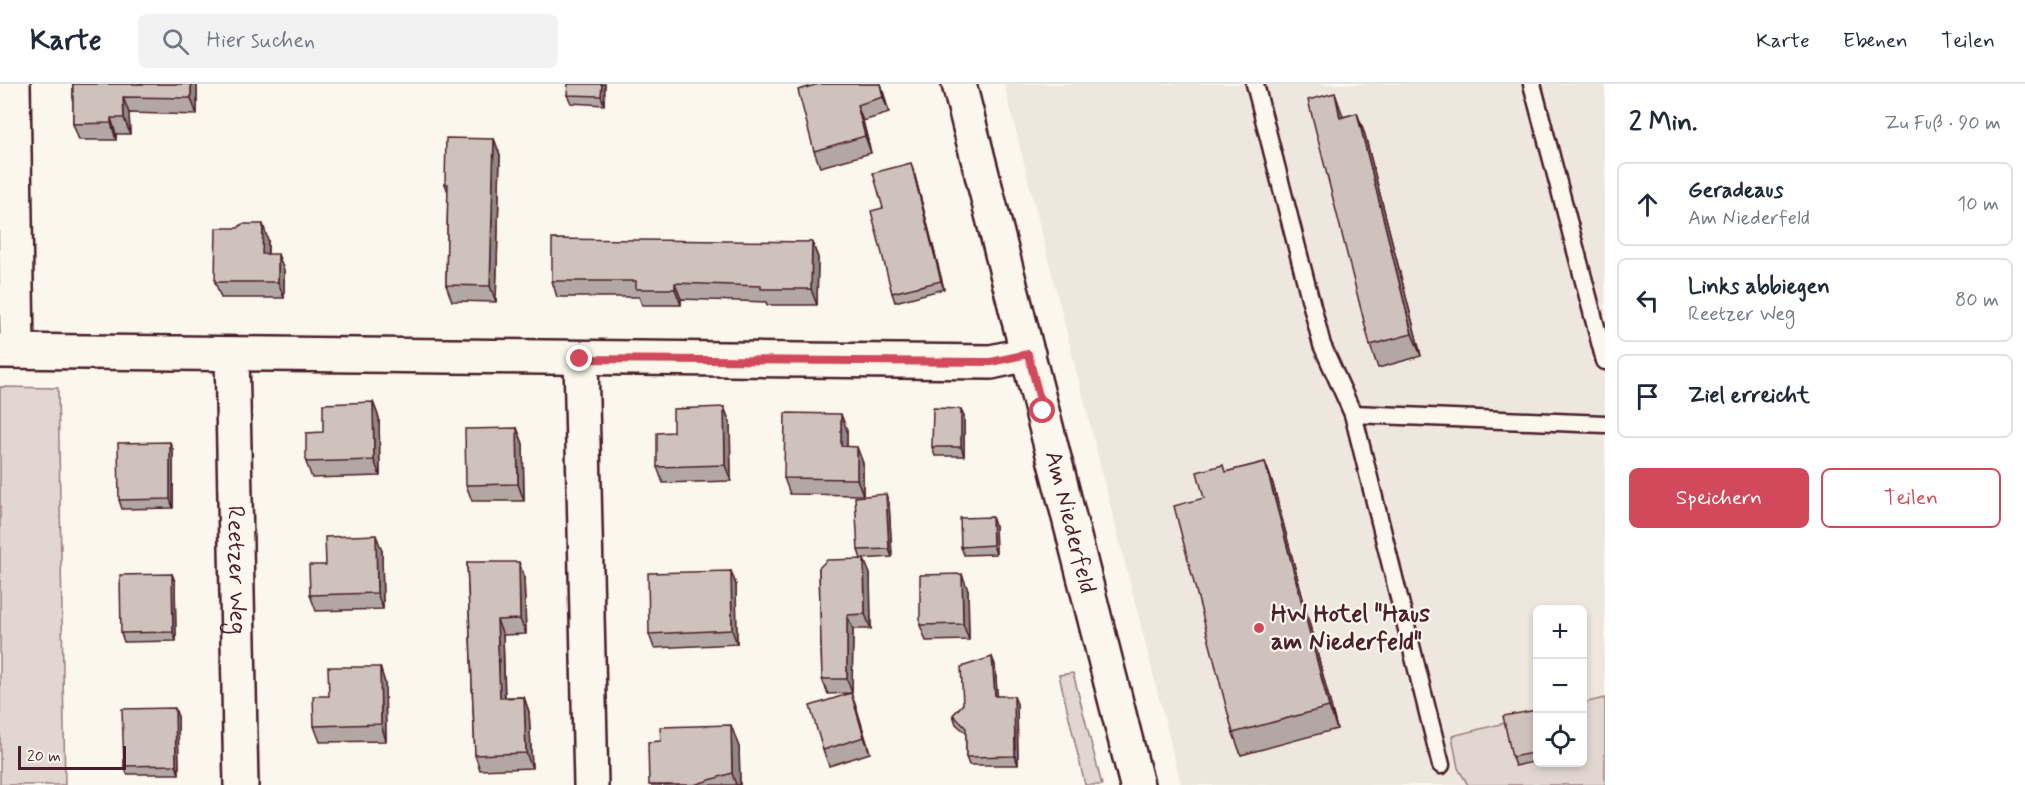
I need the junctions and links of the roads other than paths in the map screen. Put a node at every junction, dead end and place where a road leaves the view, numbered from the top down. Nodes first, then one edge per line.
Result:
1 (13, 84) edge
2 (959, 84) edge
3 (1255, 84) edge
4 (1532, 84) edge
5 (9, 351) edge
6 (232, 354) junction
7 (1028, 354) junction
8 (580, 359) junction
9 (1605, 361) edge
10 (1353, 414) junction
11 (1605, 424) edge
12 (1441, 765) dead end
13 (241, 785) edge
14 (591, 785) edge
15 (1137, 785) edge

1 - 5 street
2 - 7 street, Am Niederfeld
3 - 10 lane
4 - 9 lane
5 - 6 street
6 - 8 street
6 - 13 street, Reetzer Weg
7 - 8 street
7 - 15 street, Am Niederfeld
8 - 14 street
10 - 11 lane
10 - 12 lane

